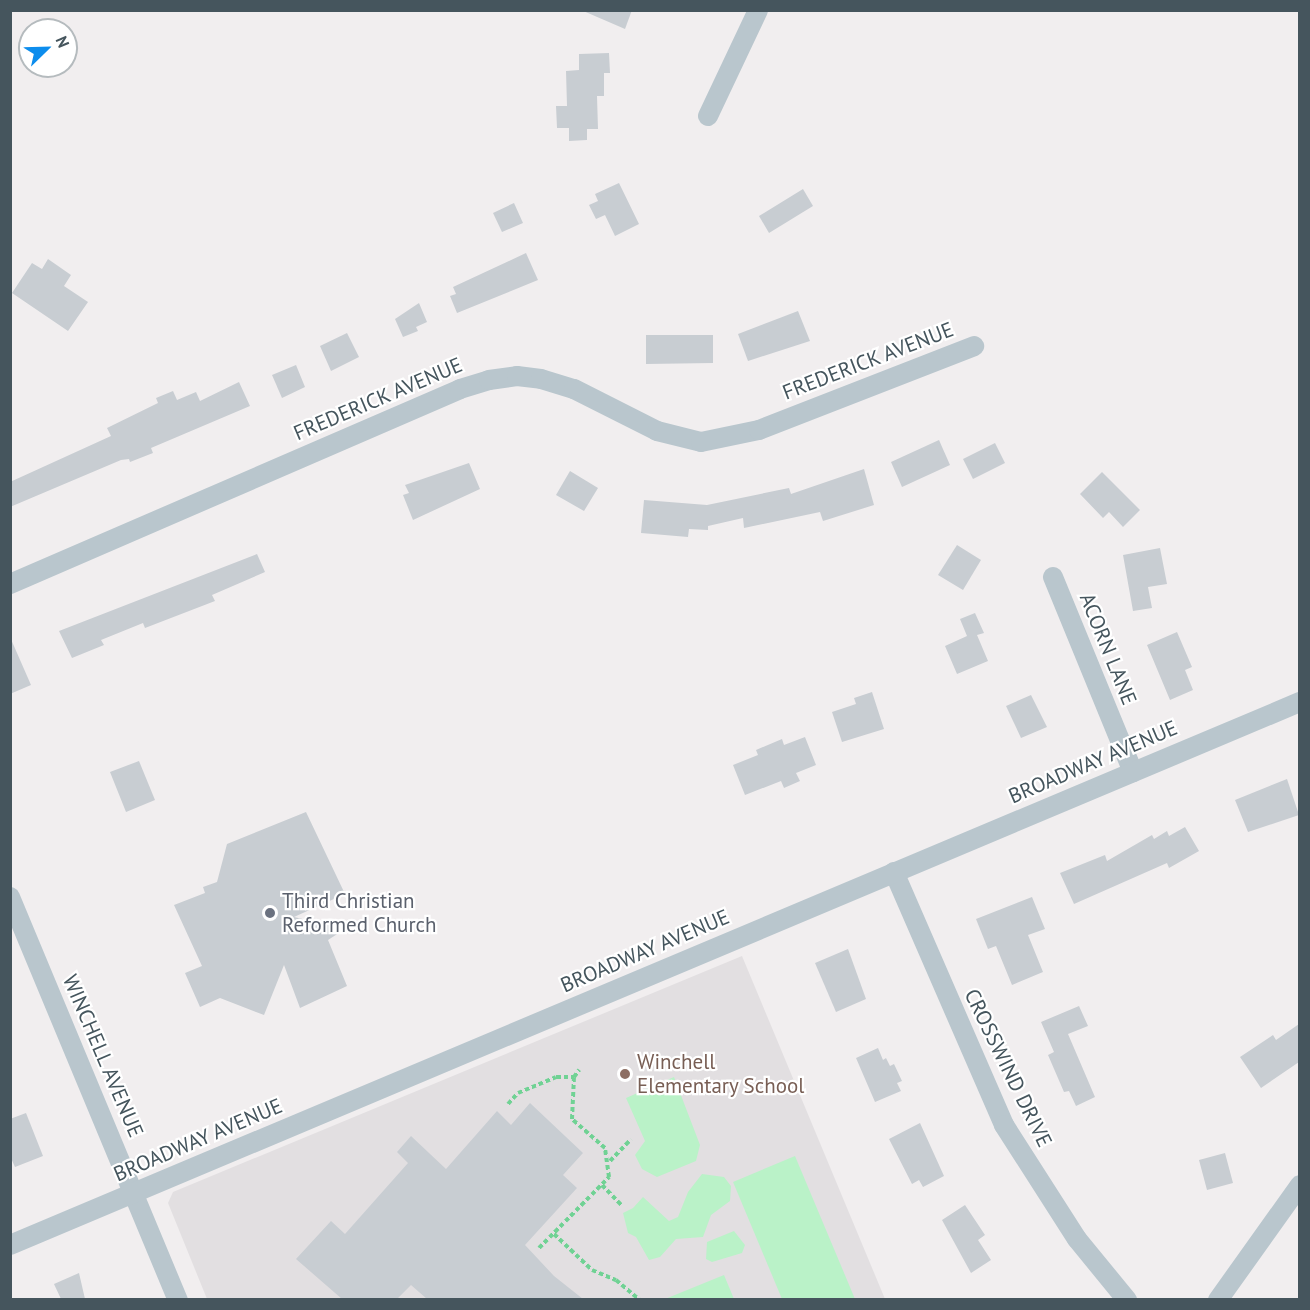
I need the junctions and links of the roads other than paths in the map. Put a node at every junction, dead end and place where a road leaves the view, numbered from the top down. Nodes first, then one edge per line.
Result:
1 (758, 10) edge
2 (708, 116) dead end
3 (974, 346) dead end
4 (1053, 577) dead end
5 (10, 584) edge
6 (1299, 702) edge
7 (1133, 772) junction
8 (894, 872) junction
9 (13, 909) edge
10 (1299, 1185) edge
11 (134, 1193) junction
12 (10, 1245) edge
13 (178, 1299) edge
14 (1127, 1299) edge
15 (1218, 1299) edge

1 - 2 street
3 - 5 street, FREDERICK AVENUE
4 - 7 street, ACORN LANE
6 - 7 street, BROADWAY AVENUE
7 - 8 street, BROADWAY AVENUE
8 - 11 street, BROADWAY AVENUE
8 - 14 street, CROSSWIND DRIVE
9 - 11 street, WINCHELL AVENUE
10 - 15 street
11 - 12 street, BROADWAY AVENUE
11 - 13 street, WINCHELL AVENUE

